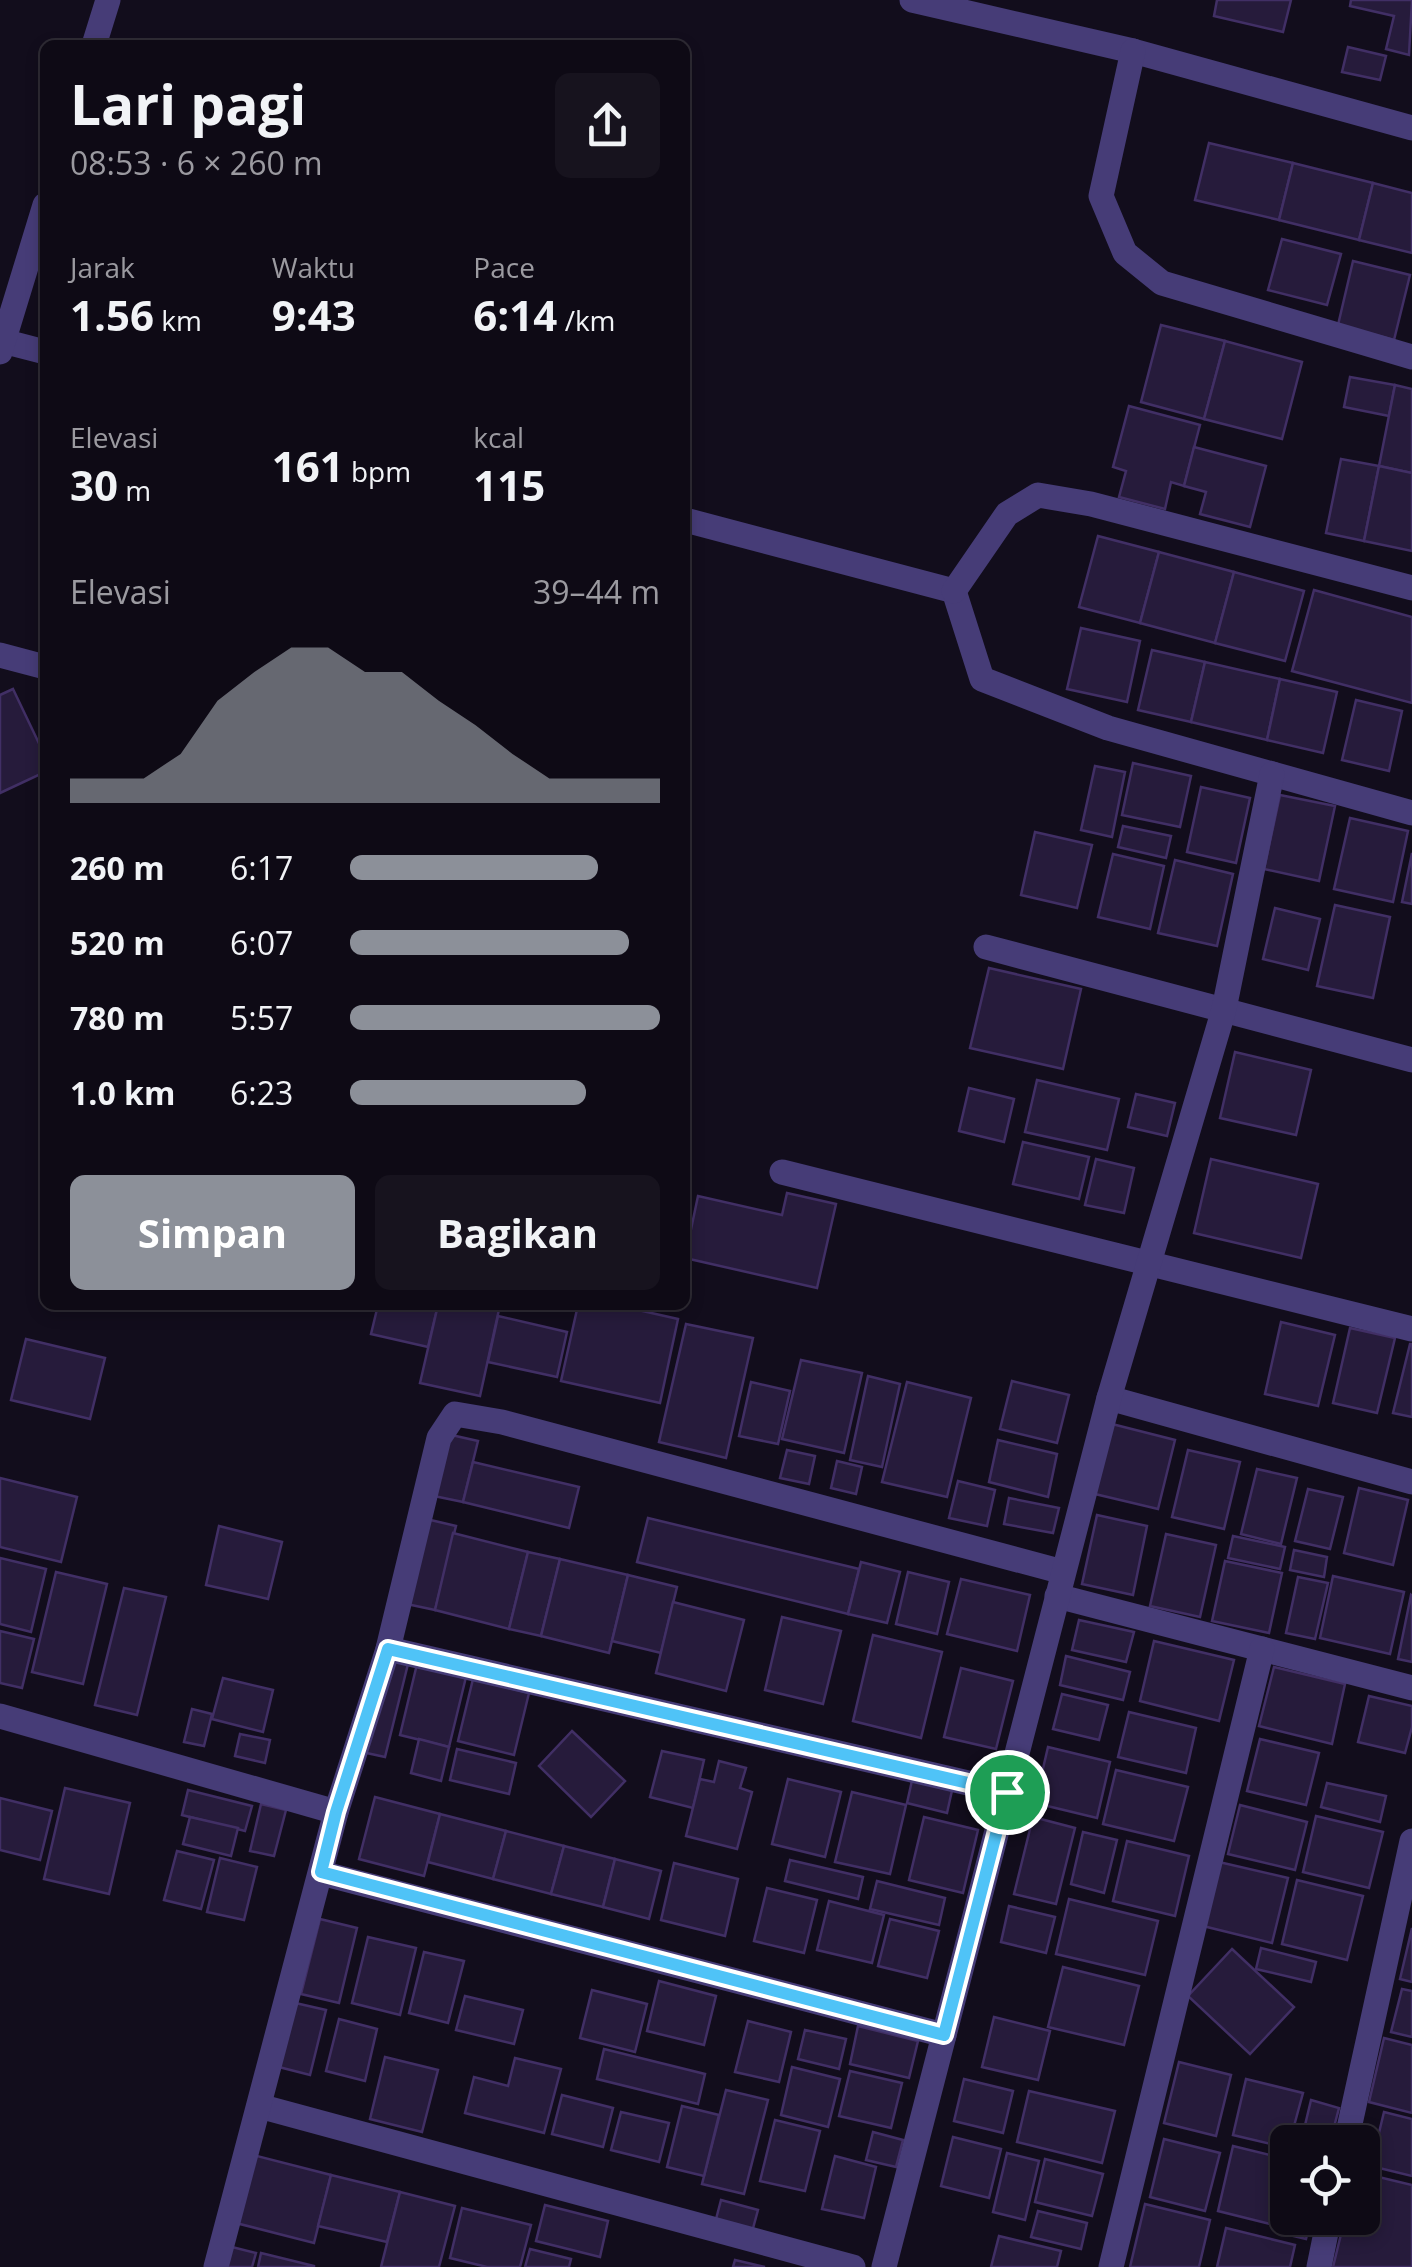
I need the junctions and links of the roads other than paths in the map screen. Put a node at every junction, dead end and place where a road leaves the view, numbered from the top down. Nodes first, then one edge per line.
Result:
1 (108, 0) edge
2 (912, 0) edge
3 (96, 40) edge
4 (1133, 52) junction
5 (1412, 128) edge
6 (40, 222) edge
7 (2, 347) edge
8 (40, 351) edge
9 (1412, 357) edge
10 (690, 521) edge
11 (1412, 588) edge
12 (954, 591) junction
13 (0, 655) edge
14 (40, 666) edge
15 (1272, 774) junction
16 (1412, 813) edge
17 (986, 947) dead end
18 (1224, 1009) junction
19 (1412, 1060) edge
20 (782, 1172) dead end
21 (1150, 1262) junction
22 (1412, 1329) edge
23 (1109, 1398) junction
24 (1412, 1482) edge
25 (1060, 1584) junction
26 (388, 1649) junction
27 (1262, 1649) junction
28 (1412, 1688) edge
29 (0, 1716) edge
30 (1007, 1792) junction
31 (336, 1812) junction
32 (1412, 1841) edge
33 (321, 1872) junction
34 (944, 2035) junction
35 (259, 2106) junction
36 (1350, 2125) edge
37 (1325, 2235) edge
38 (216, 2267) edge
39 (853, 2267) edge
40 (884, 2267) edge
41 (1111, 2267) edge
42 (1318, 2267) edge

1 - 3 street
2 - 4 street
4 - 5 street
4 - 9 street
6 - 7 street
7 - 8 street
10 - 12 street
11 - 12 street
12 - 15 street
13 - 14 street
15 - 16 street
15 - 18 street
17 - 18 street
18 - 19 street
18 - 21 street
20 - 21 street
21 - 22 street
21 - 23 street
23 - 24 street
23 - 25 street
25 - 26 street
25 - 27 street
25 - 30 street
26 - 30 street
26 - 31 street
27 - 28 street
27 - 41 street
29 - 31 street
30 - 34 street
31 - 33 street
32 - 36 street
33 - 34 street
33 - 35 street
34 - 40 street
35 - 38 street
35 - 39 street
37 - 42 street

